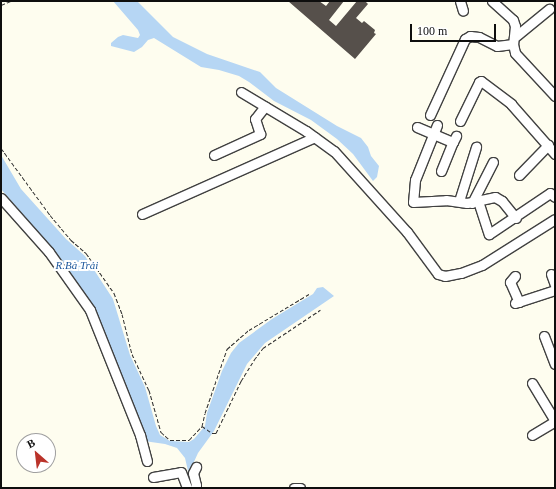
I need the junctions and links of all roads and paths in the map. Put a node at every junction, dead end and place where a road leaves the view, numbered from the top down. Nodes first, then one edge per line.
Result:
1 (11, 1) edge
2 (460, 1) edge
3 (492, 1) edge
4 (1, 5) edge
5 (549, 9) dead end
6 (463, 11) dead end
7 (514, 40) junction
8 (241, 92) dead end
9 (555, 96) edge
10 (265, 106) junction
11 (430, 115) dead end
12 (460, 121) dead end
13 (417, 127) dead end
14 (435, 129) junction
15 (315, 137) junction
16 (548, 145) junction
17 (476, 147) dead end
18 (1, 148) edge
19 (555, 154) edge
20 (214, 155) dead end
21 (492, 162) dead end
22 (441, 171) dead end
23 (519, 175) dead end
24 (555, 197) edge
25 (1, 198) edge
26 (459, 201) junction
27 (475, 202) junction
28 (142, 214) dead end
29 (516, 218) junction
30 (555, 219) edge
31 (551, 274) dead end
32 (515, 276) dead end
33 (555, 285) edge
34 (555, 290) edge
35 (309, 294) dead end
36 (320, 310) dead end
37 (544, 336) dead end
38 (555, 362) edge
39 (532, 383) dead end
40 (555, 421) edge
41 (202, 426) junction
42 (532, 435) dead end
43 (147, 460) dead end
44 (196, 467) dead end
45 (153, 477) dead end
46 (187, 488) edge
47 (195, 488) edge
48 (294, 488) edge
49 (300, 488) edge

1 - 4 path
2 - 6 street
3 - 7 street
5 - 7 street
7 - 9 street
7 - 11 street
8 - 10 street
10 - 15 street
10 - 20 street
12 - 16 street
13 - 14 street
14 - 22 street
14 - 26 street
15 - 28 street
15 - 30 street
16 - 19 street
16 - 23 street
17 - 26 street
18 - 41 path
21 - 27 street
24 - 29 street
25 - 43 street
26 - 27 street
27 - 29 street
27 - 29 street
31 - 33 street
32 - 34 street
35 - 41 path
36 - 41 path
37 - 38 street
39 - 40 street
40 - 42 street
44 - 47 street
45 - 46 street
48 - 49 street

